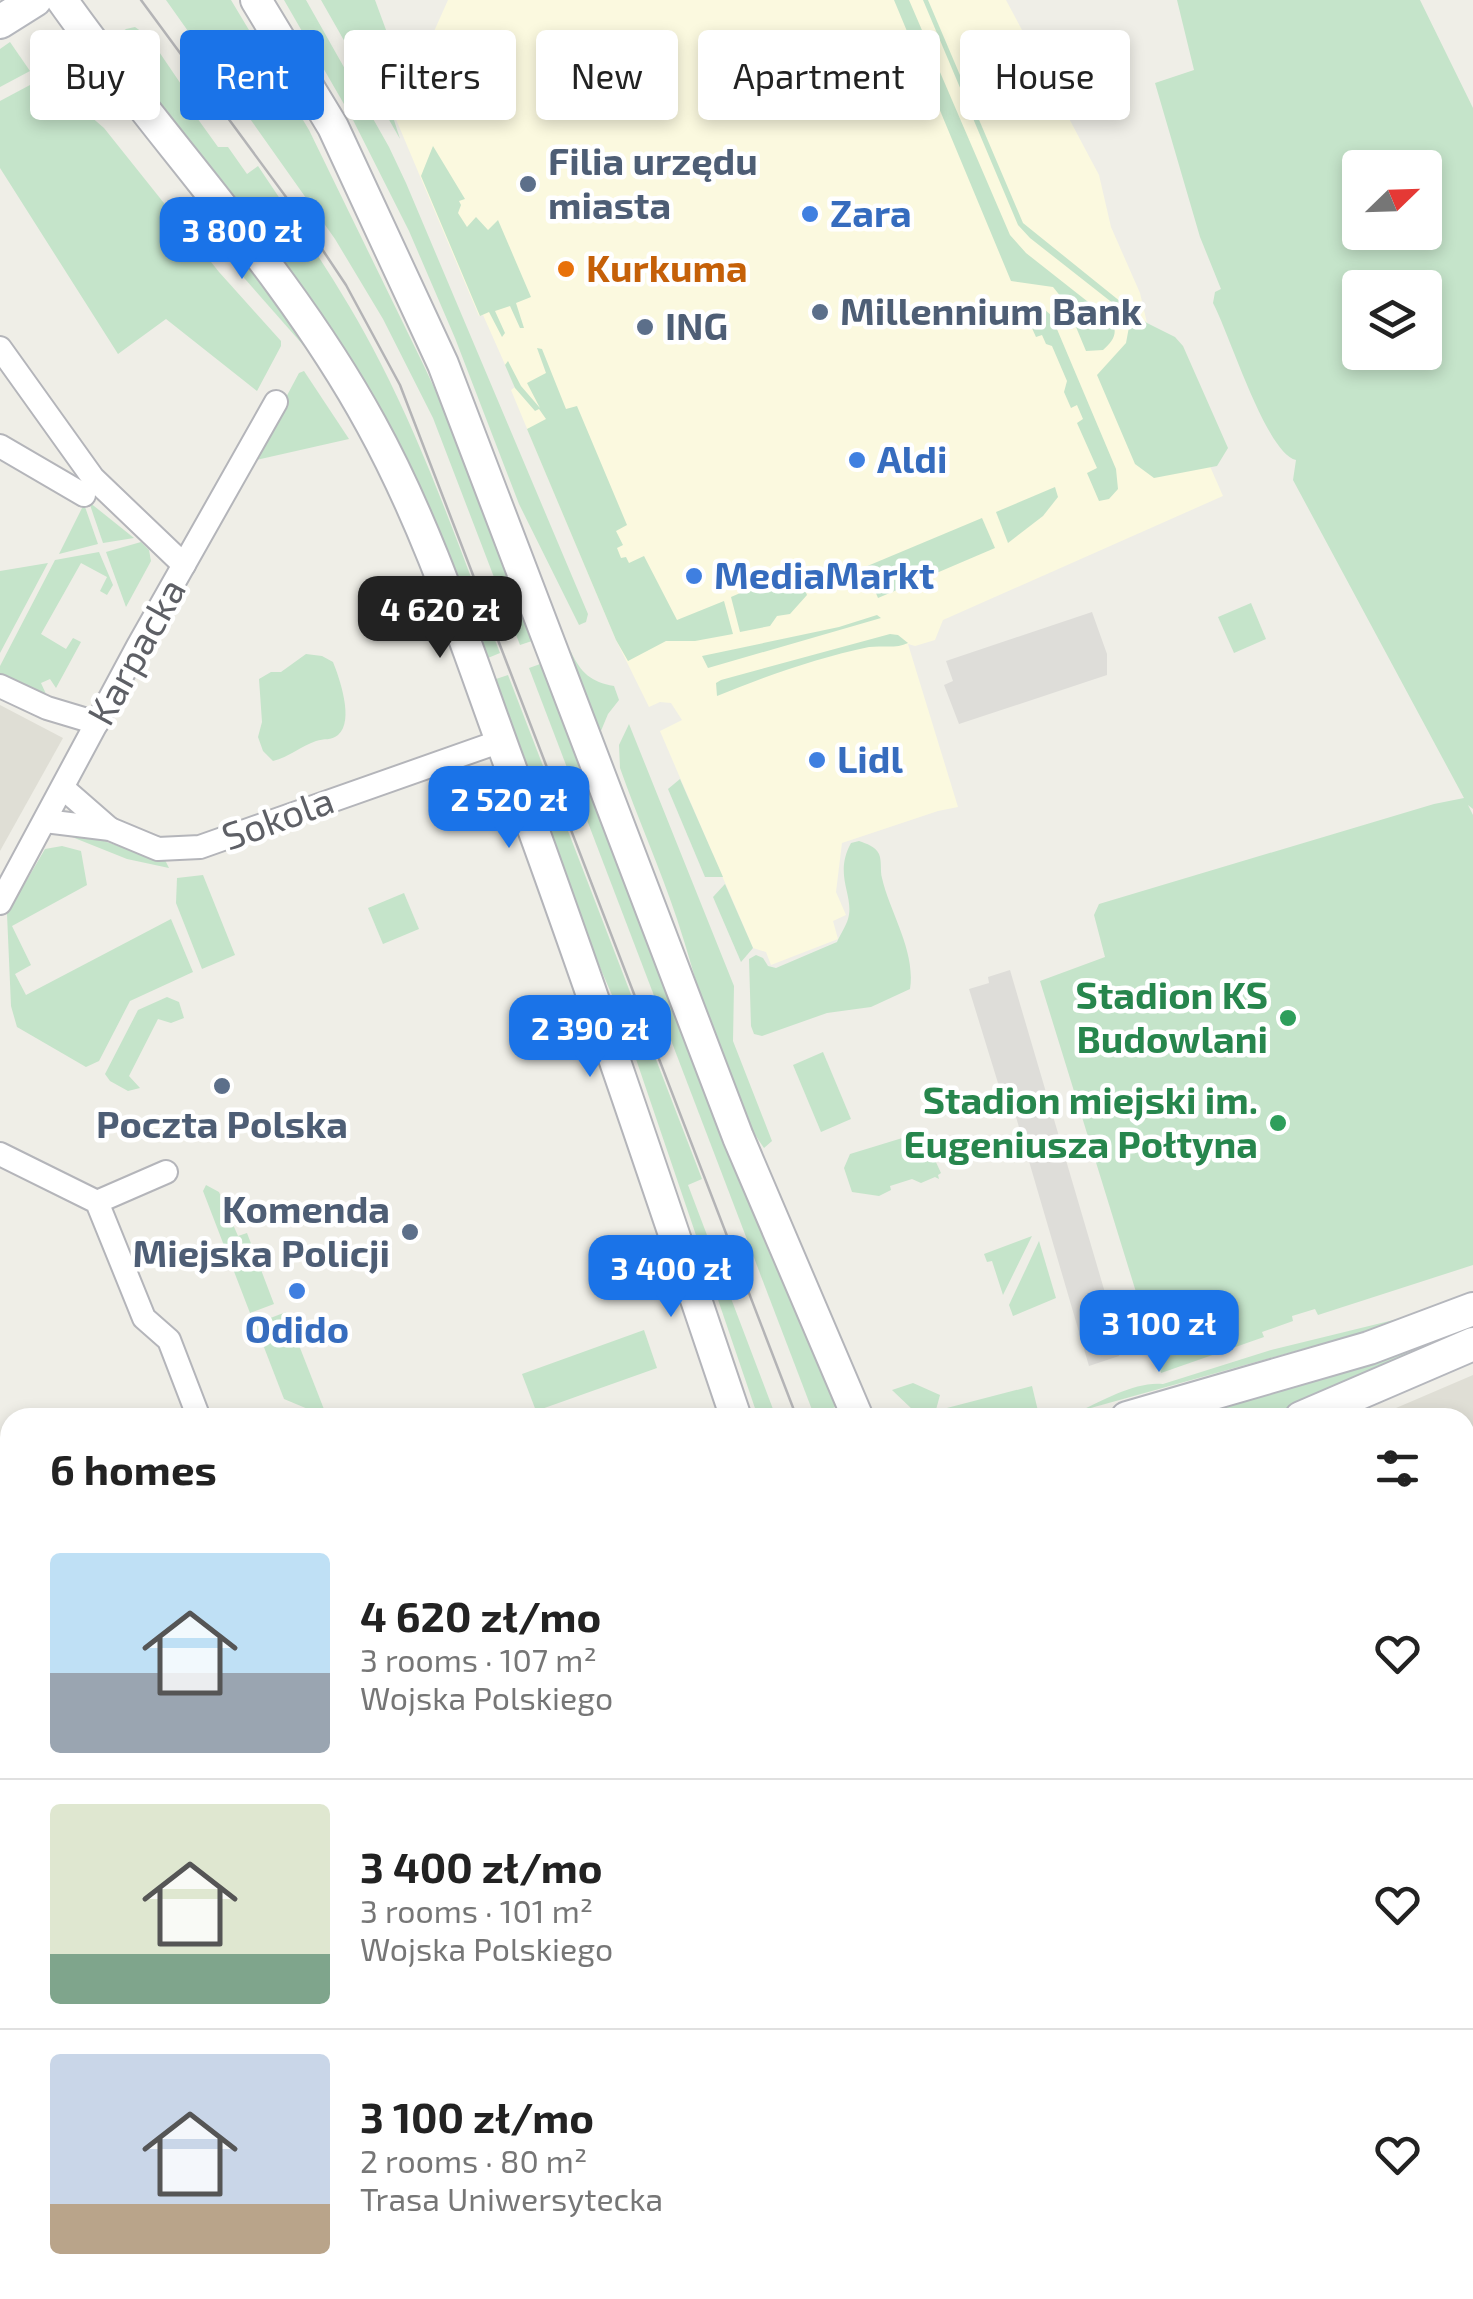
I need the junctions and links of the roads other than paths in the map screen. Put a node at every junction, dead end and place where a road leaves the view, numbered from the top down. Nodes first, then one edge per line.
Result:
1 (35, 0) edge
2 (62, 0) edge
3 (256, 0) edge
4 (0, 22) edge
5 (0, 348) edge
6 (276, 402) dead end
7 (0, 446) edge
8 (84, 495) dead end
9 (184, 565) junction
10 (0, 686) edge
11 (97, 723) junction
12 (501, 742) junction
13 (63, 788) junction
14 (46, 821) junction
15 (110, 829) junction
16 (0, 903) edge
17 (0, 1154) edge
18 (166, 1172) dead end
19 (97, 1202) junction
20 (1473, 1309) edge
21 (1473, 1344) edge
22 (196, 1408) edge
23 (733, 1408) edge
24 (854, 1408) edge
25 (1161, 1408) edge
26 (1324, 1408) edge

1 - 4 main road
2 - 12 street
3 - 24 street
5 - 9 street
6 - 9 street, Karpacka
7 - 8 street
9 - 11 street, Karpacka
10 - 11 street
11 - 13 street, Karpacka
12 - 15 street, Sokola
12 - 23 street
13 - 14 street, Karpacka
13 - 15 street, Sokola
14 - 15 street, Sokola
14 - 16 street, Karpacka
17 - 19 street
18 - 19 street
19 - 22 street
20 - 25 main road
21 - 26 main road

